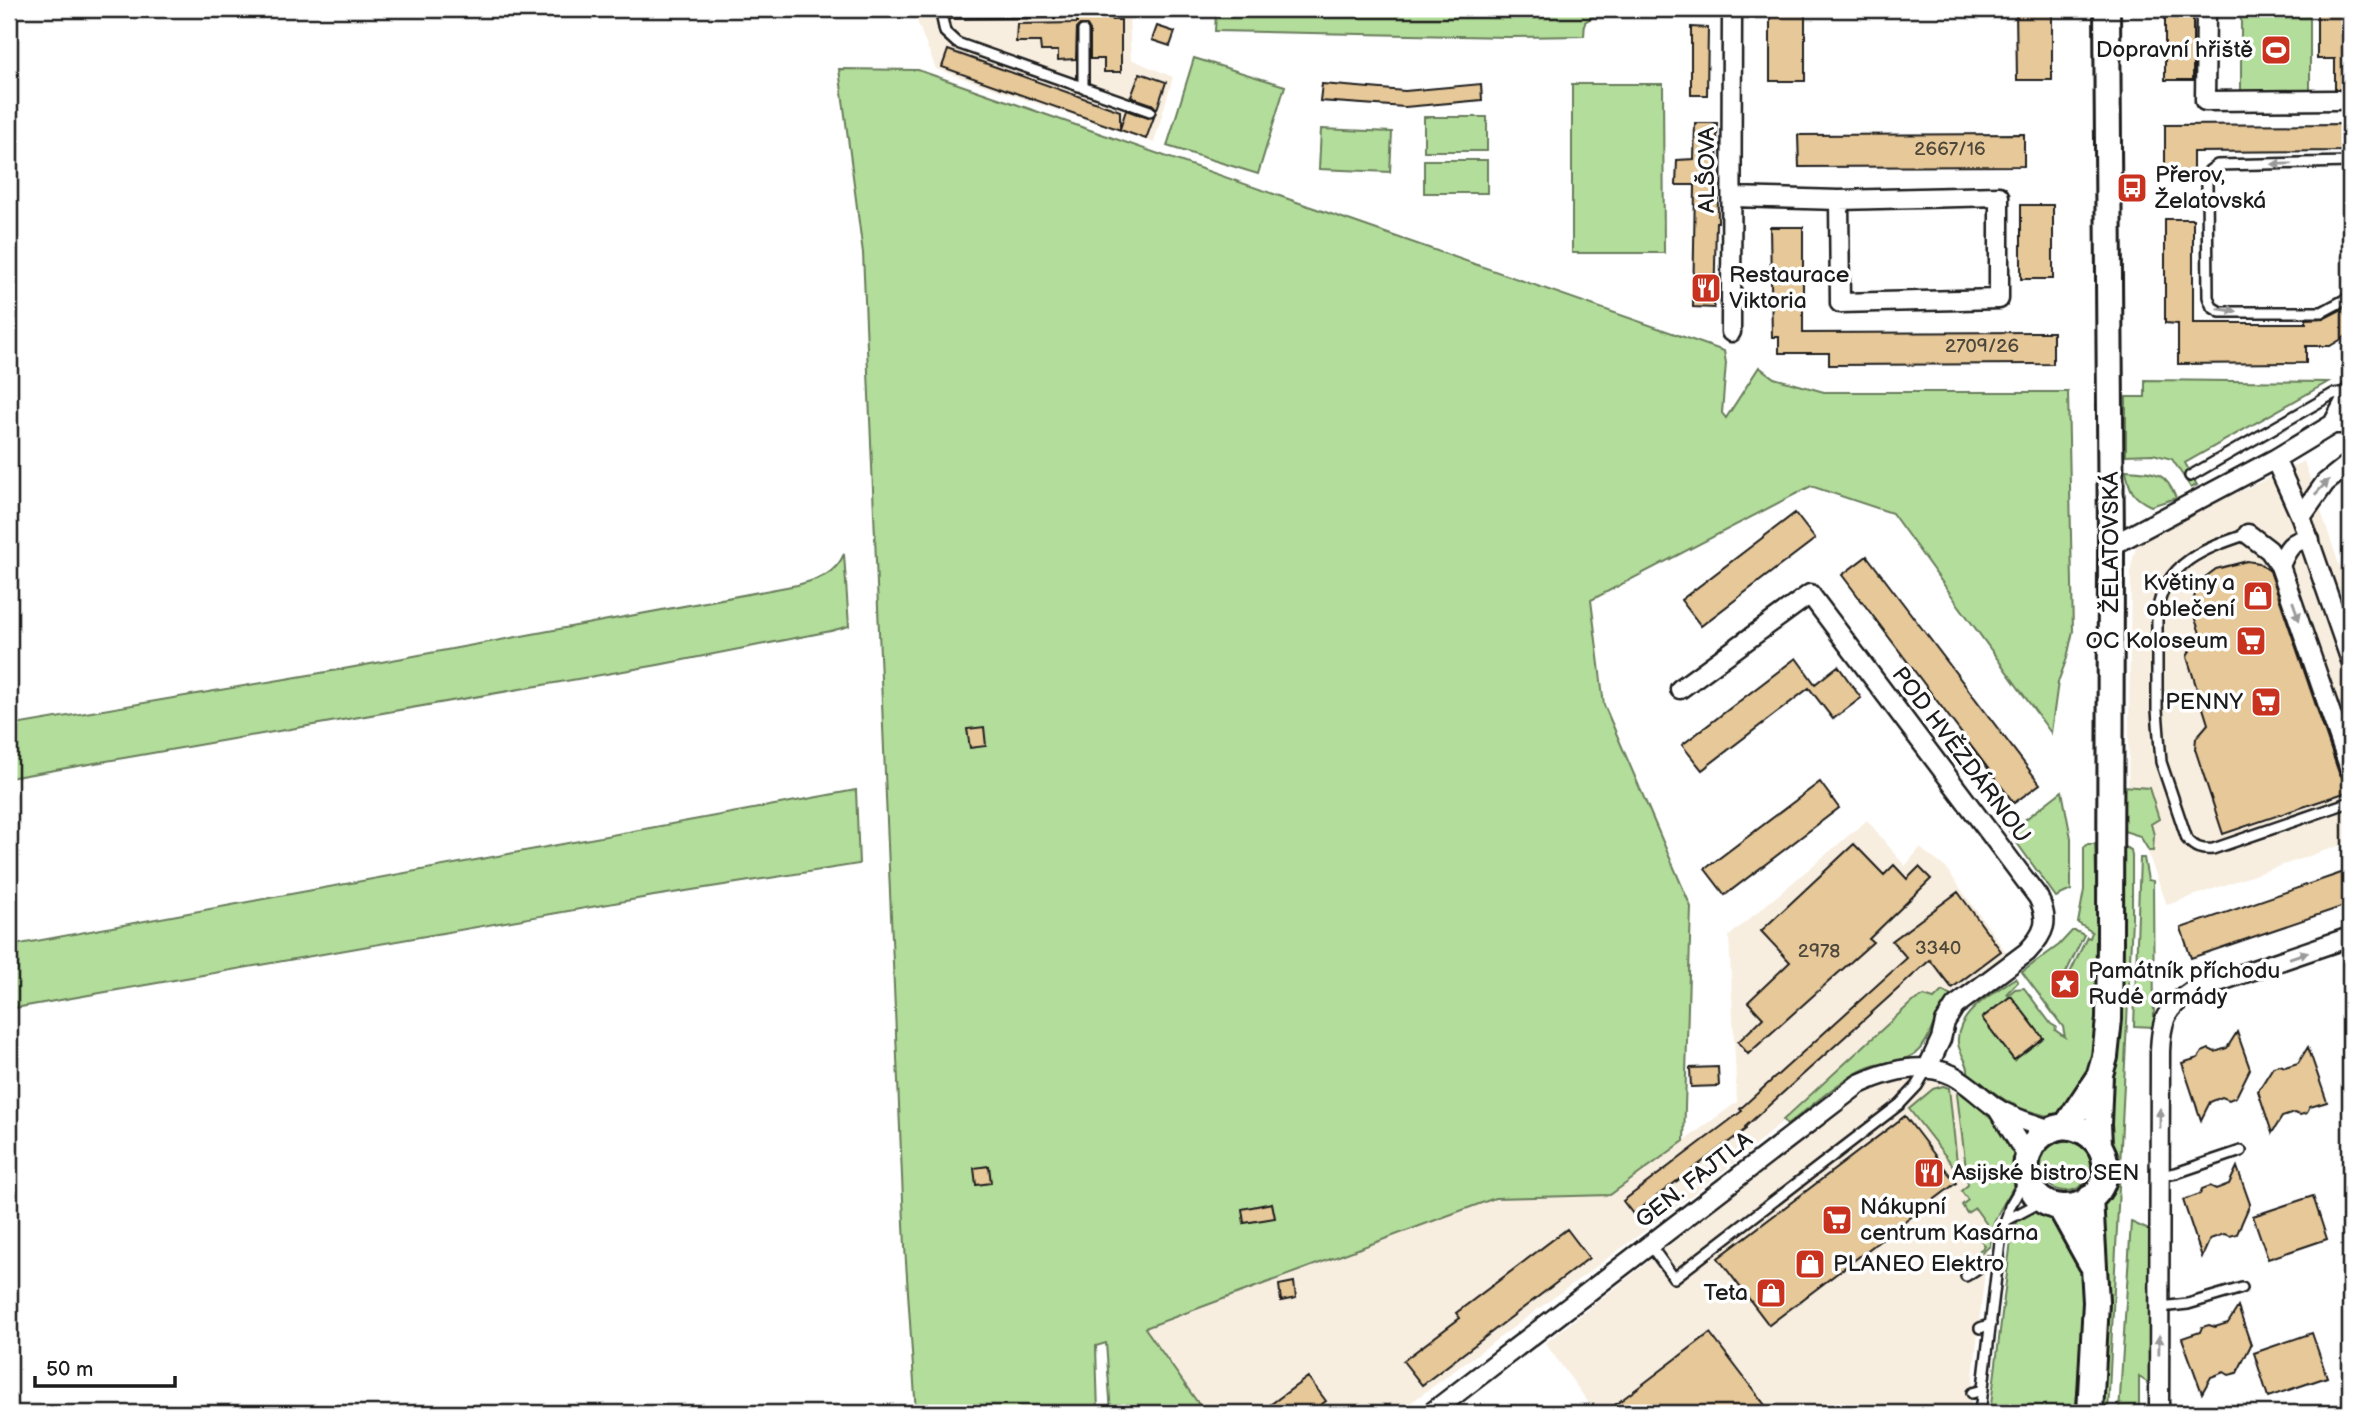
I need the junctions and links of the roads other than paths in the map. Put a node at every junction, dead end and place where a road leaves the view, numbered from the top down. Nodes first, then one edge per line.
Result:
1 (1732, 9) edge
2 (2107, 9) edge
3 (2206, 9) edge
4 (940, 11) edge
5 (1060, 12) dead end
6 (1083, 32) dead end
7 (1083, 88) junction
8 (2338, 100) dead end
9 (1150, 111) dead end
10 (2350, 163) edge
11 (1732, 197) junction
12 (1839, 200) junction
13 (2350, 297) edge
14 (1731, 332) dead end
15 (2350, 392) edge
16 (2342, 424) edge
17 (2275, 459) junction
18 (2350, 463) edge
19 (2190, 476) dead end
20 (2301, 517) junction
21 (2248, 534) joint
22 (2310, 540) junction
23 (2111, 545) junction
24 (2280, 566) junction
25 (2350, 658) edge
26 (1680, 689) dead end
27 (2350, 769) edge
28 (2350, 802) edge
29 (2350, 937) edge
30 (1927, 1069) junction
31 (2101, 1074) junction
32 (1997, 1108) junction
33 (2058, 1128) junction
34 (2099, 1143) junction
35 (2241, 1151) dead end
36 (2027, 1165) junction
37 (2160, 1176) junction
38 (2090, 1198) junction
39 (2053, 1204) junction
40 (2007, 1220) junction
41 (1650, 1245) junction
42 (1998, 1261) junction
43 (2093, 1266) junction
44 (1966, 1276) dead end
45 (2242, 1288) dead end
46 (2160, 1307) junction
47 (1991, 1324) junction
48 (1980, 1328) dead end
49 (1983, 1390) junction
50 (1972, 1393) dead end
51 (1451, 1406) edge
52 (1431, 1413) edge
53 (1980, 1413) edge
54 (2090, 1413) edge
55 (2159, 1413) edge

1 - 11 street, ALŠOVA
2 - 23 main road, ŽELATOVSKÁ
3 - 8 street
4 - 5 lane
4 - 7 lane
6 - 7 lane
7 - 9 lane
10 -> 13 lane
11 - 12 street
11 - 14 street, ALŠOVA
12 - 12 street
15 - 16 street
15 - 19 lane
16 - 17 street
17 - 20 street
17 - 23 street
20 -> 18 street
20 - 22 street
21 - 24 street
21 - 28 lane
22 - 24 street
22 - 25 street
23 - 31 main road, ŽELATOVSKÁ
24 -> 27 street
26 - 30 street, POD HVĚZDÁRNOU
37 -> 29 street
30 - 32 street, GEN. FAJTLA
30 - 41 street, GEN. FAJTLA
30 - 41 lane
31 - 33 main road, ŽELATOVSKÁ
31 - 34 main road, ŽELATOVSKÁ
32 - 33 street, GEN. FAJTLA
32 - 36 street, GEN. FAJTLA
33 - 34 main road
33 - 36 main road, ŽELATOVSKÁ
34 - 38 main road, ŽELATOVSKÁ
35 - 37 lane
36 - 39 main road
36 - 40 lane
37 - 46 street
38 - 39 main road
38 - 43 main road
39 - 40 lane
39 - 43 main road
40 - 42 lane
41 - 51 street, GEN. FAJTLA
42 - 44 lane
42 - 47 lane
43 - 54 main road
45 - 46 lane
55 -> 46 street
47 - 48 lane
47 - 49 lane
49 - 50 lane
49 - 53 lane
51 - 52 street, GEN. FAJTLA

